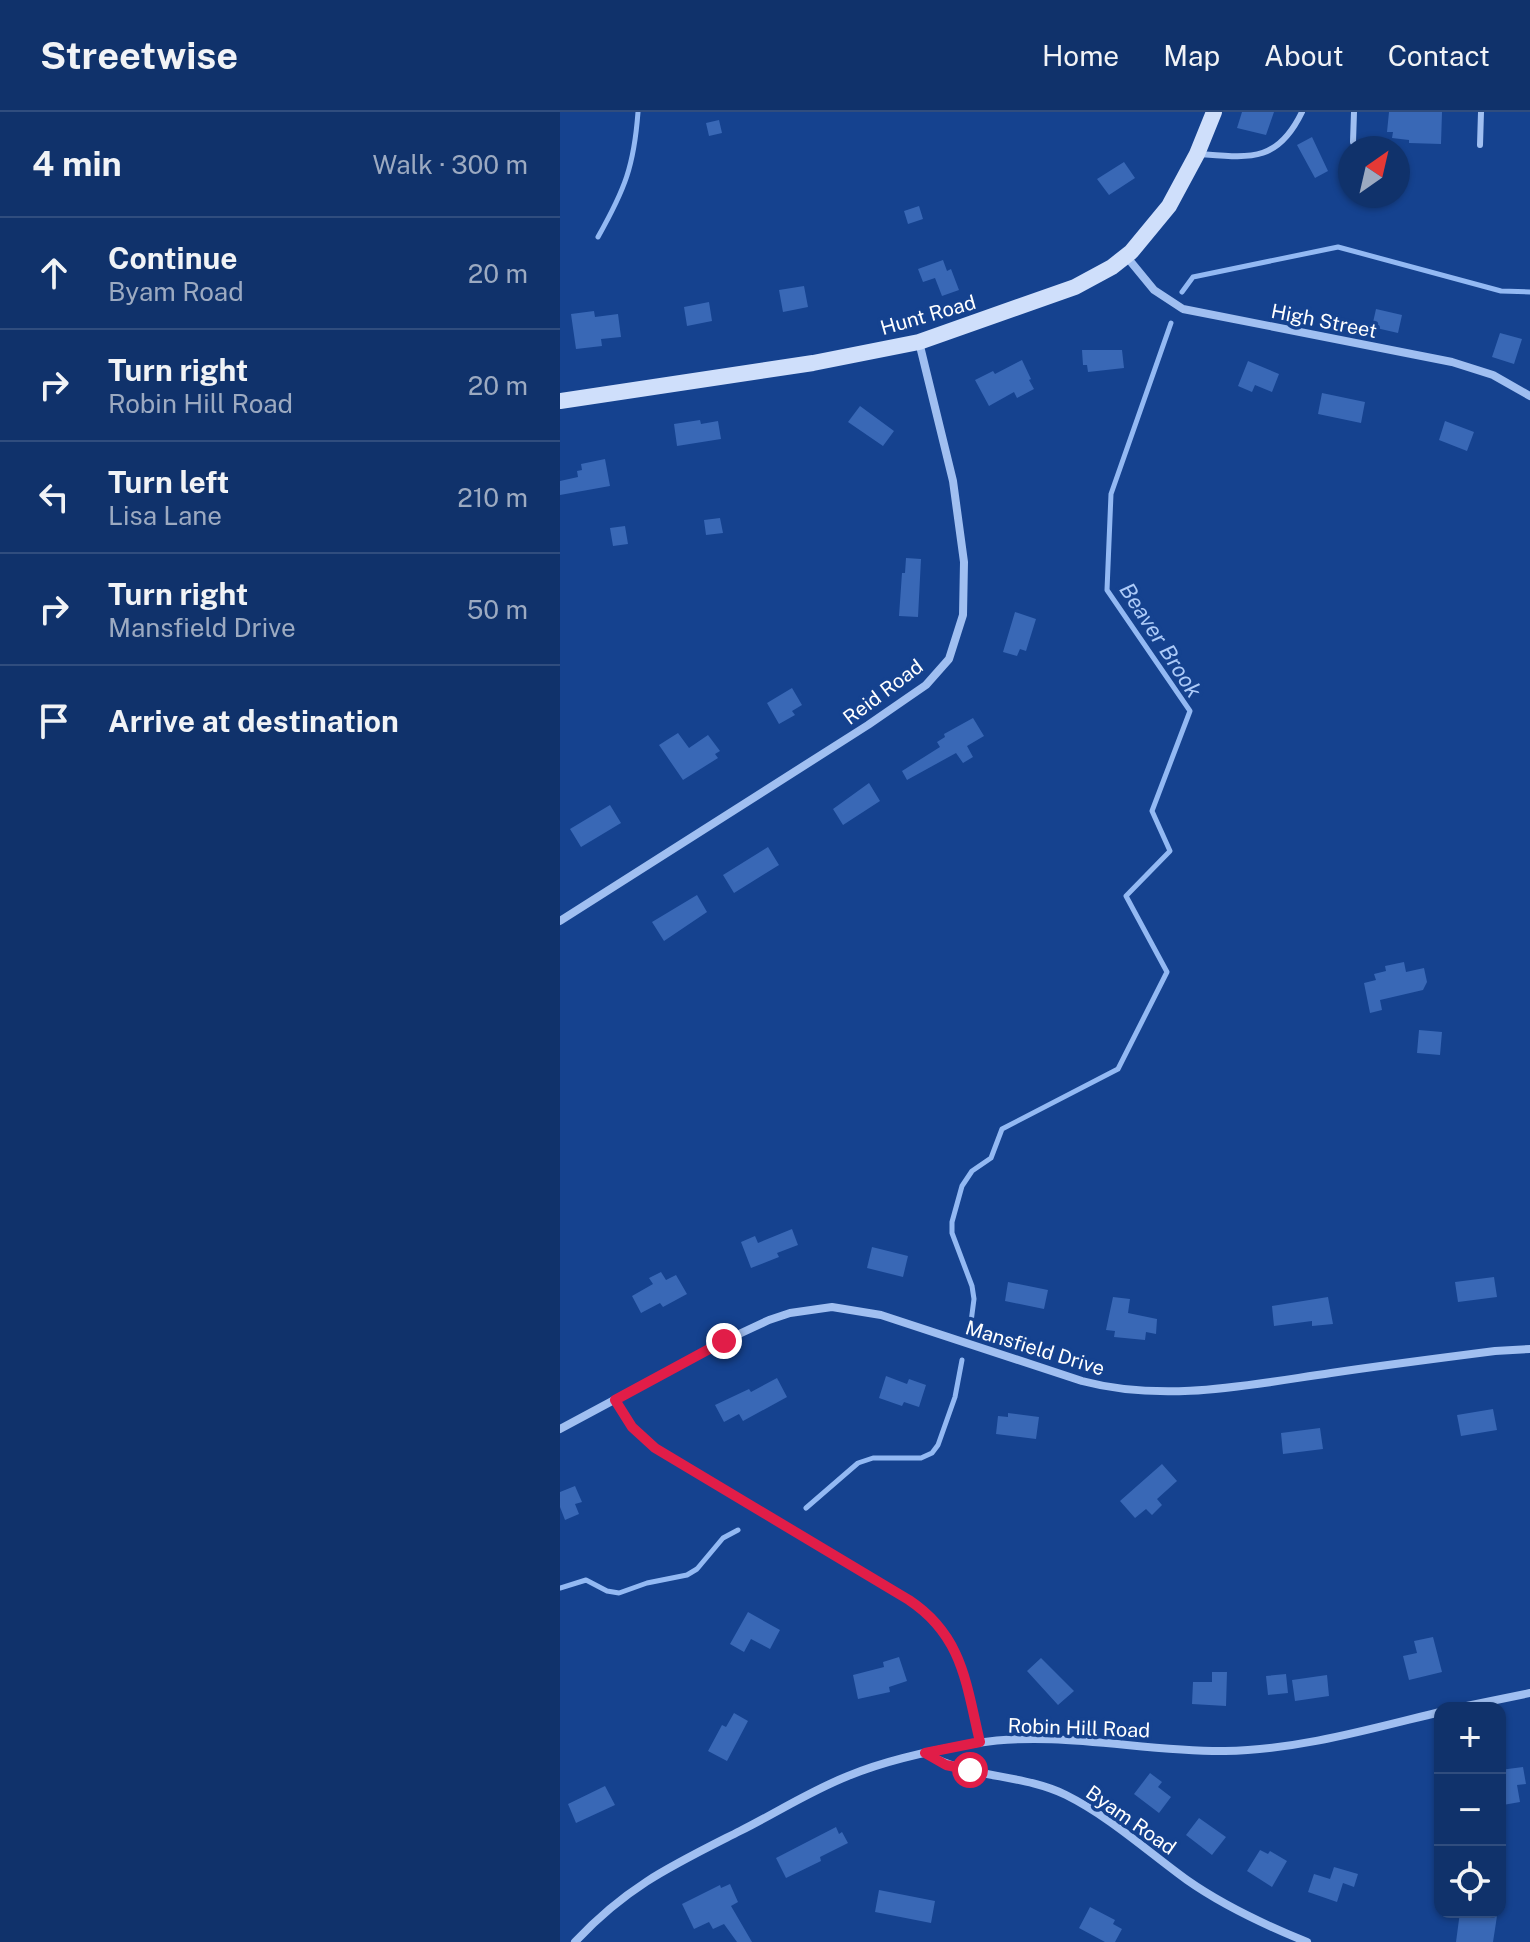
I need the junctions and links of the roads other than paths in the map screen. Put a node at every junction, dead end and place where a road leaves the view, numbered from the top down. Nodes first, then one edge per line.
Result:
1 (1214, 112) edge
2 (1302, 112) edge
3 (1354, 112) edge
4 (1481, 112) edge
5 (1353, 136) edge
6 (1480, 145) dead end
7 (1197, 154) junction
8 (1126, 256) junction
9 (919, 342) junction
10 (1530, 396) edge
11 (560, 401) edge
12 (560, 921) edge
13 (1530, 1349) edge
14 (615, 1400) junction
15 (560, 1429) edge
16 (1530, 1693) edge
17 (1486, 1702) edge
18 (1434, 1713) edge
19 (980, 1742) junction
20 (925, 1753) junction
21 (575, 1942) edge
22 (1307, 1942) edge

1 - 7 street, Hunt Road
2 - 7 lane
3 - 5 lane
4 - 6 lane
7 - 8 street, Hunt Road
8 - 9 street, Hunt Road
8 - 10 street, High Street
9 - 11 street, Hunt Road
9 - 12 street, Reid Road
13 - 14 street, Mansfield Drive
14 - 15 street, Mansfield Drive
14 - 19 street
16 - 17 street
18 - 19 street, Robin Hill Road
19 - 20 street, Robin Hill Road
20 - 21 street, Robin Hill Road
20 - 22 street, Byam Road

